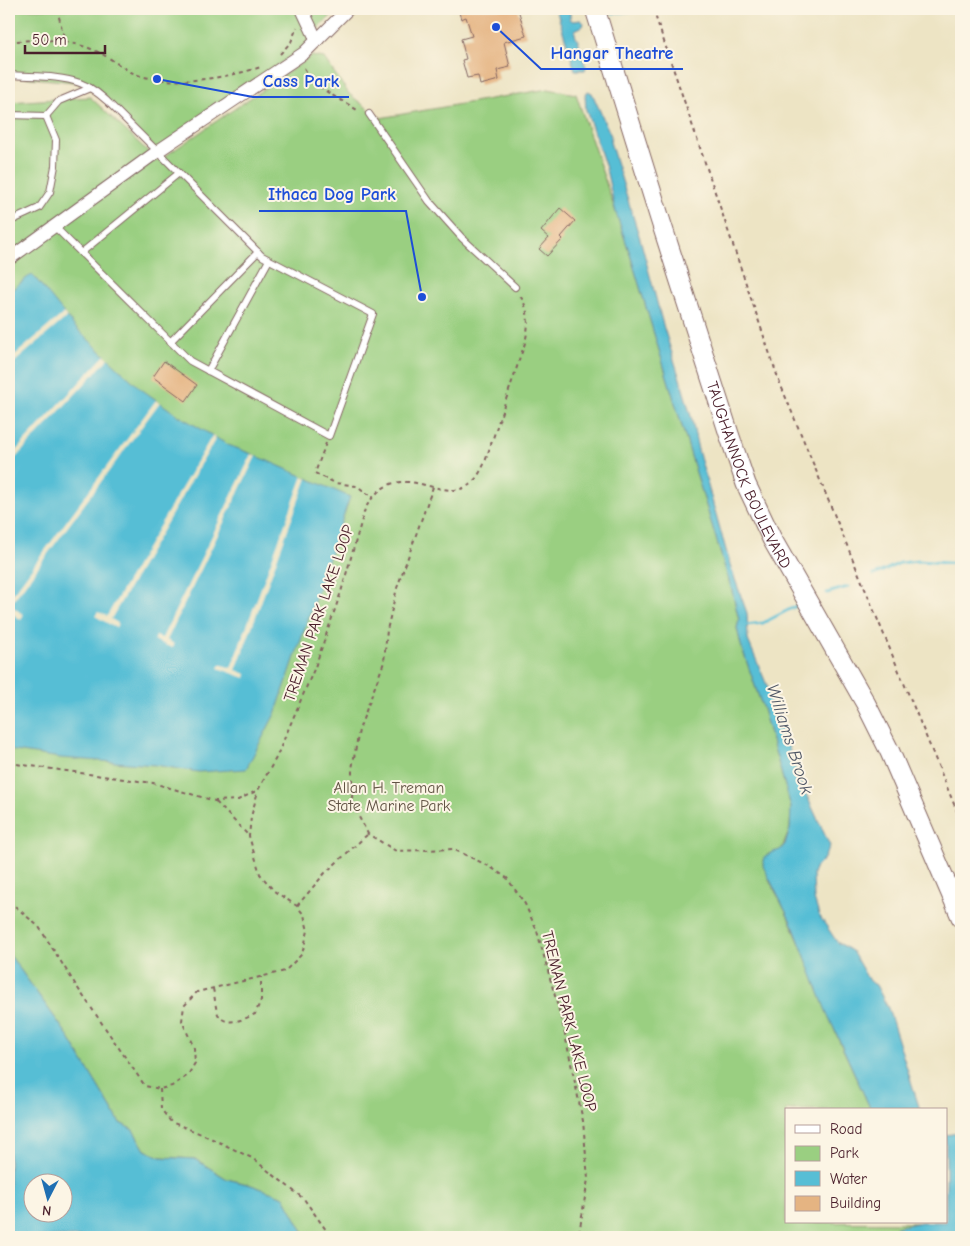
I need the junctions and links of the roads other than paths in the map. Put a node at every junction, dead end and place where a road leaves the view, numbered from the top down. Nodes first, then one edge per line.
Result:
1 (348, 9) edge
2 (595, 9) edge
3 (303, 12) edge
4 (317, 40) junction
5 (9, 75) edge
6 (90, 88) junction
7 (369, 114) road end
8 (9, 115) edge
9 (46, 116) junction
10 (158, 151) junction
11 (179, 173) junction
12 (9, 219) edge
13 (54, 226) junction
14 (258, 252) junction
15 (81, 253) junction
16 (9, 259) edge
17 (269, 260) junction
18 (515, 287) road end
19 (170, 342) junction
20 (208, 371) junction
21 (961, 917) edge

1 - 4 street
2 - 21 main road, TAUGHANNOCK BOULEVARD
3 - 4 street
4 - 10 street
5 - 6 lane
6 - 9 lane
6 - 10 lane
7 - 18 lane
8 - 9 lane
9 - 12 lane
10 - 11 lane
10 - 13 street
11 - 14 lane
11 - 15 lane
13 - 15 lane
13 - 16 street
14 - 17 lane
14 - 19 lane
15 - 19 lane
17 - 20 lane
17 - 20 lane
19 - 20 lane

